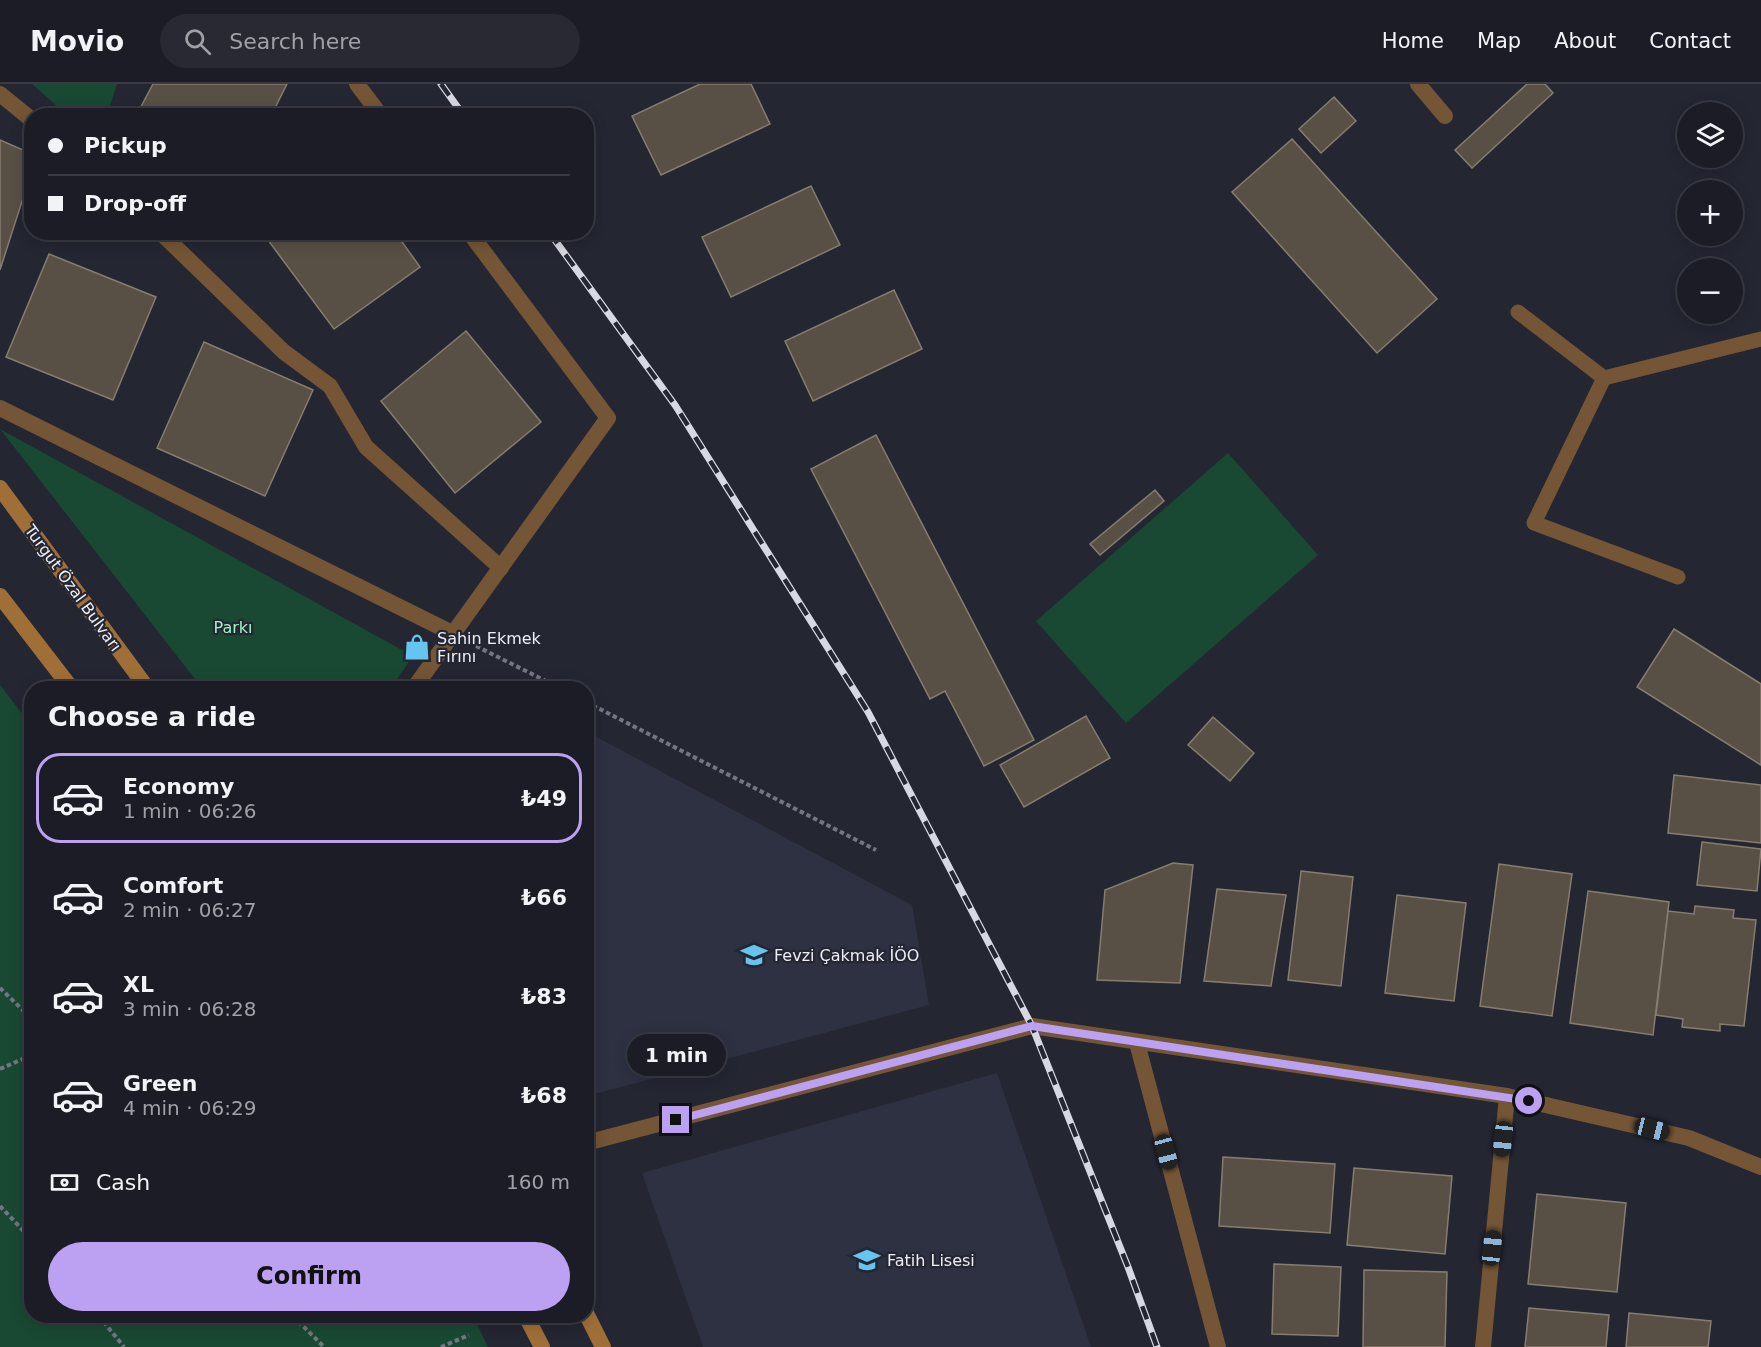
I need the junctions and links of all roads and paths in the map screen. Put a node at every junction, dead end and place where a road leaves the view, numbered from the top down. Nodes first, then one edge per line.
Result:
1 (357, 84) edge
2 (1418, 84) edge
3 (0, 94) edge
4 (375, 108) edge
5 (24, 114) edge
6 (1445, 116) dead end
7 (168, 240) edge
8 (475, 240) edge
9 (1518, 312) dead end
10 (1761, 339) edge
11 (1604, 378) junction
12 (0, 408) edge
13 (0, 488) edge
14 (501, 568) junction
15 (1678, 577) dead end
16 (0, 596) edge
17 (454, 634) junction
18 (66, 681) edge
19 (142, 681) edge
20 (419, 681) edge
21 (546, 681) edge
22 (594, 706) edge
23 (876, 850) dead end
24 (0, 988) edge
25 (24, 1011) edge
26 (1137, 1043) junction
27 (24, 1058) edge
28 (0, 1069) edge
29 (1507, 1096) junction
30 (594, 1141) edge
31 (1761, 1167) edge
32 (0, 1206) edge
33 (24, 1232) edge
34 (105, 1323) edge
35 (300, 1323) edge
36 (530, 1323) edge
37 (591, 1323) edge
38 (469, 1335) dead end
39 (124, 1347) edge
40 (324, 1347) edge
41 (441, 1347) edge
42 (542, 1347) edge
43 (603, 1347) edge
44 (1218, 1347) edge
45 (1483, 1347) edge

1 - 4 street
2 - 6 street
3 - 5 street
7 - 14 street
8 - 14 street
9 - 11 lane
10 - 11 lane
11 - 15 lane
12 - 17 street
13 - 19 main road, Turgut Özal Bulvarı
14 - 17 street
16 - 18 main road
17 - 20 street
17 - 21 path
22 - 23 path
24 - 25 path
26 - 29 street
26 - 30 street
26 - 44 street
27 - 28 path
29 - 31 street
29 - 45 street
32 - 33 path
34 - 39 path
35 - 40 path
36 - 42 main road
37 - 43 main road
38 - 41 path

